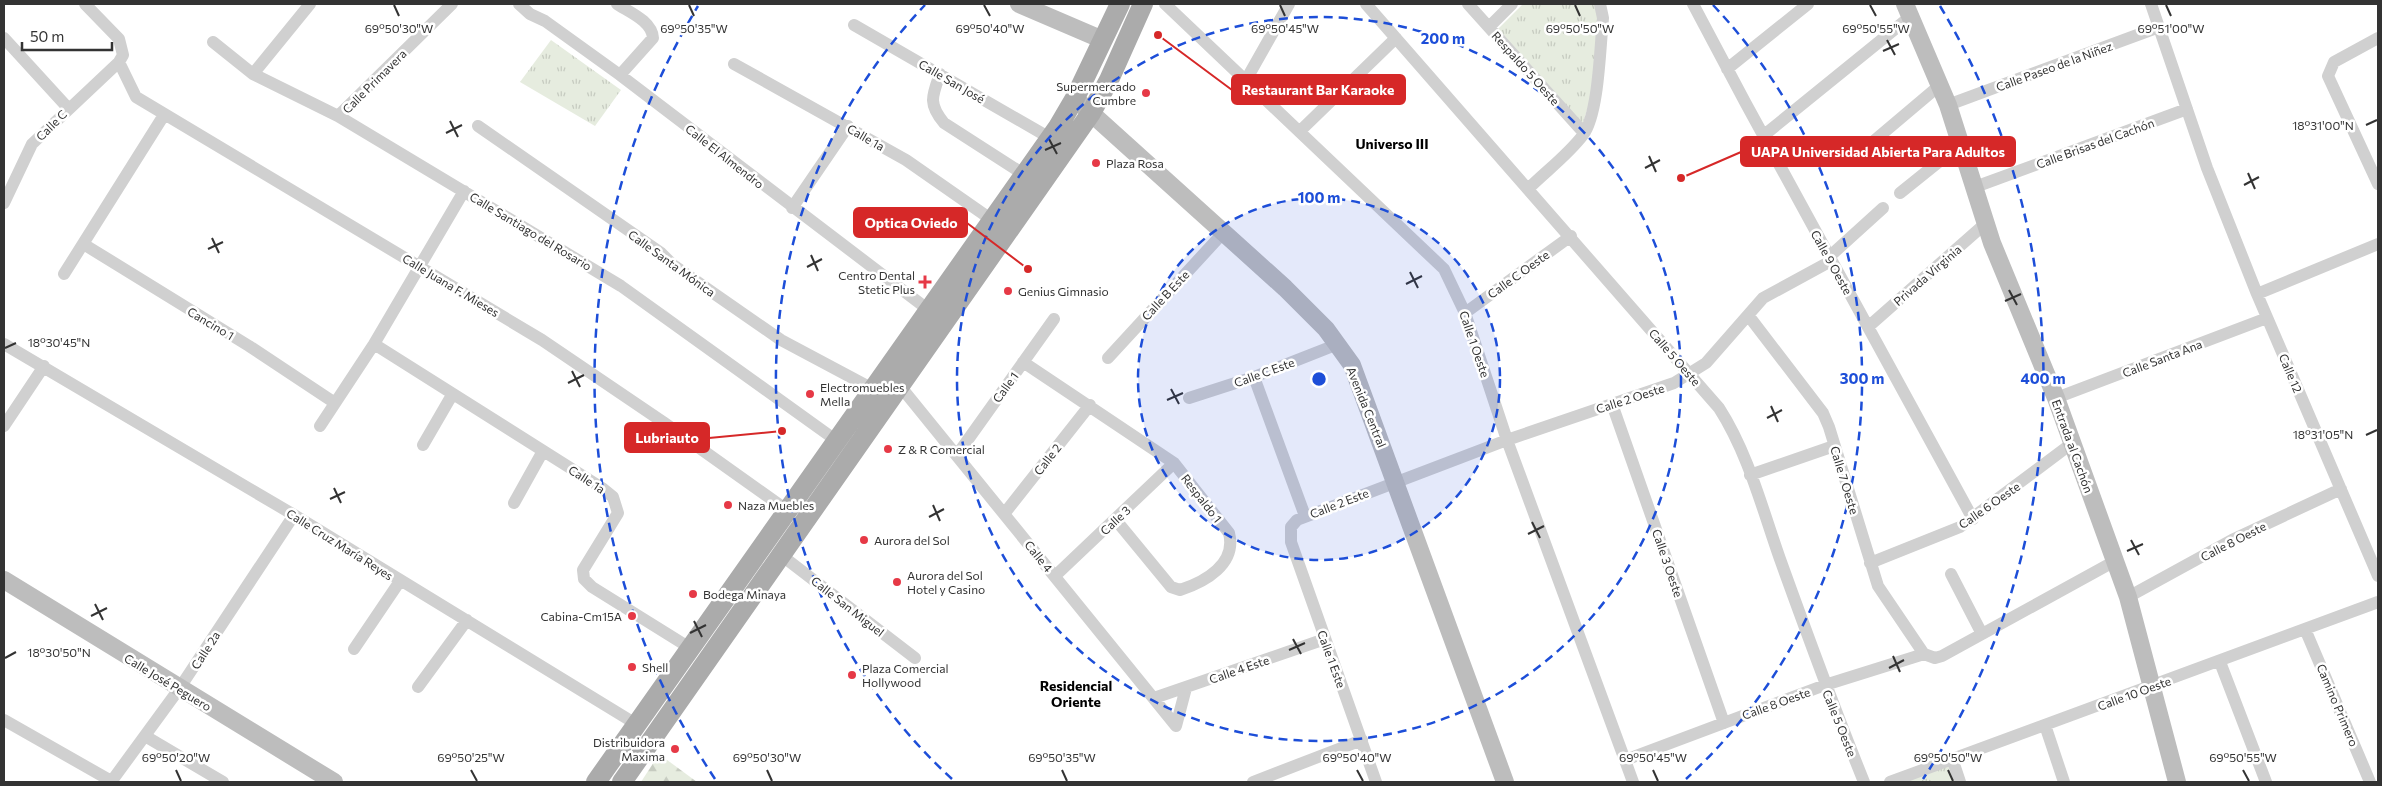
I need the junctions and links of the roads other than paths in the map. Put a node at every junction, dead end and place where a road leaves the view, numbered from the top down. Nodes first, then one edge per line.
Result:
1 (85, 4) edge
2 (310, 4) edge
3 (452, 4) edge
4 (519, 4) edge
5 (617, 4) edge
6 (1021, 4) edge
7 (1120, 4) edge
8 (1143, 4) edge
9 (1165, 4) edge
10 (1289, 4) edge
11 (1366, 4) edge
12 (1468, 4) edge
13 (1512, 4) edge
14 (1600, 4) edge
15 (1693, 4) edge
16 (1808, 4) edge
17 (2151, 4) edge
18 (1908, 10) edge
19 (854, 25) dead end
20 (1489, 27) junction
21 (2159, 27) junction
22 (4, 38) edge
23 (1396, 38) junction
24 (2378, 38) edge
25 (1103, 40) junction
26 (213, 42) dead end
27 (119, 62) junction
28 (734, 64) dead end
29 (1727, 69) junction
30 (253, 74) junction
31 (940, 74) junction
32 (620, 75) junction
33 (1246, 80) junction
34 (1940, 85) junction
35 (1075, 98) junction
36 (1948, 105) junction
37 (68, 108) junction
38 (2187, 109) junction
39 (1091, 113) junction
40 (164, 115) junction
41 (338, 116) junction
42 (478, 126) dead end
43 (848, 126) junction
44 (1300, 131) junction
45 (1584, 133) junction
46 (1763, 136) junction
47 (1050, 138) junction
48 (1961, 144) junction
49 (1869, 145) dead end
50 (1025, 174) junction
51 (8, 182) edge
52 (2378, 184) edge
53 (1975, 187) junction
54 (1528, 189) junction
55 (464, 191) junction
56 (1900, 193) dead end
57 (4, 203) edge
58 (792, 208) junction
59 (1883, 208) dead end
60 (992, 220) junction
61 (1986, 223) junction
62 (1223, 233) junction
63 (1571, 236) junction
64 (85, 244) junction
65 (2378, 244) edge
66 (1830, 259) junction
67 (420, 267) junction
68 (64, 274) dead end
69 (2256, 294) junction
70 (930, 311) junction
71 (1465, 313) junction
72 (1748, 315) junction
73 (2267, 318) junction
74 (1054, 319) dead end
75 (1868, 327) junction
76 (4, 344) edge
77 (374, 344) junction
78 (1338, 344) junction
79 (1108, 358) dead end
80 (1023, 362) junction
81 (44, 366) junction
82 (888, 371) junction
83 (1690, 375) junction
84 (1254, 377) junction
85 (900, 386) junction
86 (873, 389) junction
87 (452, 395) junction
88 (1189, 398) dead end
89 (2056, 398) junction
90 (336, 404) junction
91 (1612, 404) junction
92 (1090, 405) junction
93 (4, 426) edge
94 (320, 426) dead end
95 (1507, 440) junction
96 (837, 441) junction
97 (2071, 444) junction
98 (423, 446) dead end
99 (1834, 446) junction
100 (543, 451) junction
101 (956, 455) junction
102 (1174, 463) junction
103 (1750, 475) junction
104 (1396, 482) junction
105 (2341, 489) junction
106 (514, 503) dead end
107 (788, 512) junction
108 (1004, 514) junction
109 (294, 515) junction
110 (1306, 516) junction
111 (1115, 519) junction
112 (1973, 519) junction
113 (1290, 534) joint
114 (781, 555) junction
115 (2115, 561) junction
116 (1870, 563) junction
117 (1951, 574) dead end
118 (1055, 576) junction
119 (2378, 576) edge
120 (4, 580) edge
121 (400, 581) junction
122 (2128, 597) junction
123 (2378, 602) edge
124 (467, 620) junction
125 (2305, 629) junction
126 (1982, 634) junction
127 (1325, 639) junction
128 (690, 648) junction
129 (354, 649) dead end
130 (1924, 654) junction
131 (914, 658) dead end
132 (2220, 662) junction
133 (1825, 685) junction
134 (2152, 686) junction
135 (418, 687) dead end
136 (1186, 688) junction
137 (179, 689) junction
138 (1154, 698) junction
139 (4, 720) edge
140 (1724, 723) junction
141 (636, 724) junction
142 (2045, 725) junction
143 (145, 736) junction
144 (1362, 740) junction
145 (1952, 758) junction
146 (1625, 760) junction
147 (601, 781) edge
148 (112, 782) edge
149 (223, 782) edge
150 (334, 782) edge
151 (622, 782) edge
152 (1254, 782) edge
153 (1376, 782) edge
154 (1505, 782) edge
155 (1633, 782) edge
156 (1864, 782) edge
157 (1890, 782) edge
158 (1960, 782) edge
159 (2064, 782) edge
160 (2177, 782) edge
161 (2266, 782) edge
162 (2370, 782) edge

1 - 27 street
2 - 30 street
3 - 41 street, Calle Primavera
4 - 32 street, Calle El Almendro
5 - 32 street
6 - 25 main road
7 - 25 main road
8 - 39 main road
9 - 33 street, Calle 1 Oeste
10 - 33 street
11 - 23 street, Calle 5 Oeste
12 - 20 street, Respaldo 5 Oeste
13 - 20 street
14 - 45 street
15 - 29 street, Calle 9 Oeste
16 - 29 street
17 - 21 street, Calle 12
18 - 34 main road, Entrada al Cachón
18 - 46 street
19 - 31 street, Calle San José
20 - 45 street, Respaldo 5 Oeste
21 - 36 street, Calle Paseo de la Niñez
21 - 38 street, Calle 12
22 - 37 street
23 - 44 street
23 - 54 street, Calle 5 Oeste
24 - 52 street
25 - 35 main road
26 - 30 street, Calle Santiago del Rosario
27 - 37 street, Calle C
27 - 40 street, Calle Juana F. Mieses
28 - 43 street, Calle 1a
29 - 46 street, Calle 9 Oeste
30 - 41 street, Calle Santiago del Rosario
31 - 47 street, Calle San José
31 - 50 street
32 - 58 street, Calle El Almendro
33 - 44 street, Calle 1 Oeste
34 - 36 main road, Entrada al Cachón
34 - 49 street
35 - 39 main road, Avenida Central
35 - 47 main road
36 - 48 main road, Entrada al Cachón
37 - 51 street, Calle C
38 - 53 street, Calle Brisas del Cachón
38 - 69 street, Calle 12
39 - 62 main road, Avenida Central
39 - 85 main road
40 - 64 street
40 - 67 street, Calle Juana F. Mieses
41 - 55 street, Calle Santiago del Rosario
42 - 86 street, Calle Santa Mónica
43 - 58 street
43 - 60 street, Calle 1a
44 - 71 street, Calle 1 Oeste
45 - 54 street
46 - 66 street, Calle 9 Oeste
47 - 50 main road
48 - 53 main road, Entrada al Cachón
48 - 56 street
50 - 60 main road
51 - 57 street, Calle C
53 - 61 main road, Entrada al Cachón
54 - 63 street, Calle 5 Oeste
55 - 67 street
55 - 96 street, Calle Santiago del Rosario
58 - 70 street, Calle El Almendro
59 - 66 street, Calle 2 Oeste
60 - 70 main road
61 - 75 street, Privada Virginia
61 - 89 main road, Entrada al Cachón
62 - 78 main road, Avenida Central
62 - 79 street, Calle B Este
63 - 71 street, Calle C Oeste
63 - 83 street, Calle 5 Oeste
64 - 68 street
64 - 90 street, Cancino 1
65 - 69 street
66 - 72 street, Calle 2 Oeste
66 - 75 street, Calle 9 Oeste
67 - 77 street
67 - 107 street, Calle Juana F. Mieses
69 - 73 street, Calle 12
70 - 82 main road
71 - 95 street, Calle 1 Oeste
72 - 83 street, Calle 2 Oeste
72 - 99 street, Calle 7 Oeste
73 - 89 street, Calle Santa Ana
73 - 105 street, Calle 12
74 - 80 street, Calle 1
75 - 112 street, Calle 9 Oeste
76 - 81 street, Calle Cruz María Reyes
77 - 87 street, Calle 1a
77 - 90 street
78 - 84 street, Calle C Este
78 - 104 main road, Avenida Central
80 - 92 street, Respaldo 1
80 - 101 street, Calle 1
81 - 93 street
81 - 109 street, Calle Cruz María Reyes
82 - 85 street, Calle 4
82 - 86 main road
83 - 91 street, Calle 2 Oeste
83 - 103 street, Calle 5 Oeste
84 - 88 street, Calle C Este
84 - 110 street
85 - 101 street, Calle 4
85 - 114 main road
86 - 96 main road
87 - 98 street
87 - 100 street, Calle 1a
89 - 97 main road, Entrada al Cachón
90 - 94 street
91 - 95 street, Calle 2 Oeste
91 - 140 street, Calle 3 Oeste
92 - 102 street, Respaldo 1
92 - 108 street, Calle 2
95 - 104 street, Calle 2 Oeste
95 - 146 street, Calle 1 Oeste
96 - 107 main road
97 - 112 street, Calle 6 Oeste
97 - 115 main road, Entrada al Cachón
99 - 103 street
99 - 116 street, Calle 7 Oeste
100 - 106 street
100 - 128 street, Calle 1a
101 - 108 street, Calle 4
102 - 111 street, Calle 3
102 - 111 street, Respaldo 1
103 - 133 street, Calle 5 Oeste
104 - 110 street, Calle 2 Este
104 - 154 main road, Avenida Central
105 - 119 street, Calle 12
105 - 122 street, Calle 8 Oeste
107 - 128 main road
108 - 118 street, Calle 4
109 - 121 street, Calle Cruz María Reyes
109 - 137 street, Calle 2a
110 - 113 street, Calle 2 Este
111 - 118 street, Calle 3
112 - 116 street, Calle 6 Oeste
113 - 127 street, Calle 1 Este
114 - 131 street, Calle San Miguel
114 - 151 main road
115 - 122 main road, Entrada al Cachón
115 - 126 street, Calle 8 Oeste
116 - 130 street, Calle 7 Oeste
117 - 126 street
118 - 138 street, Calle 4
120 - 137 main road, Calle José Peguero
121 - 124 street, Calle Cruz María Reyes
121 - 129 street
122 - 134 main road, Entrada al Cachón
123 - 125 street, Calle 10 Oeste
124 - 135 street
124 - 141 street, Calle Cruz María Reyes
125 - 132 street, Calle 10 Oeste
125 - 162 street, Camino Primero
126 - 130 street, Calle 8 Oeste
127 - 136 street, Calle 4 Este
127 - 144 street, Calle 1 Este
128 - 141 main road
130 - 133 street, Calle 8 Oeste
132 - 134 street, Calle 10 Oeste
132 - 161 street
133 - 140 street, Calle 8 Oeste
133 - 156 street, Calle 5 Oeste
134 - 142 street, Calle 10 Oeste
134 - 160 main road, Entrada al Cachón
136 - 138 street, Calle 4 Este
136 - 138 street, Calle 4
137 - 143 street, Calle 2a
137 - 150 main road, Calle José Peguero
139 - 148 street
140 - 146 street, Calle 8 Oeste
141 - 147 main road
142 - 145 street, Calle 10 Oeste
142 - 159 street
143 - 148 street, Calle 2a
143 - 149 street
144 - 152 street
144 - 153 street, Calle 1 Este
145 - 157 street, Calle 10 Oeste
145 - 158 street
146 - 155 street, Calle 1 Oeste

